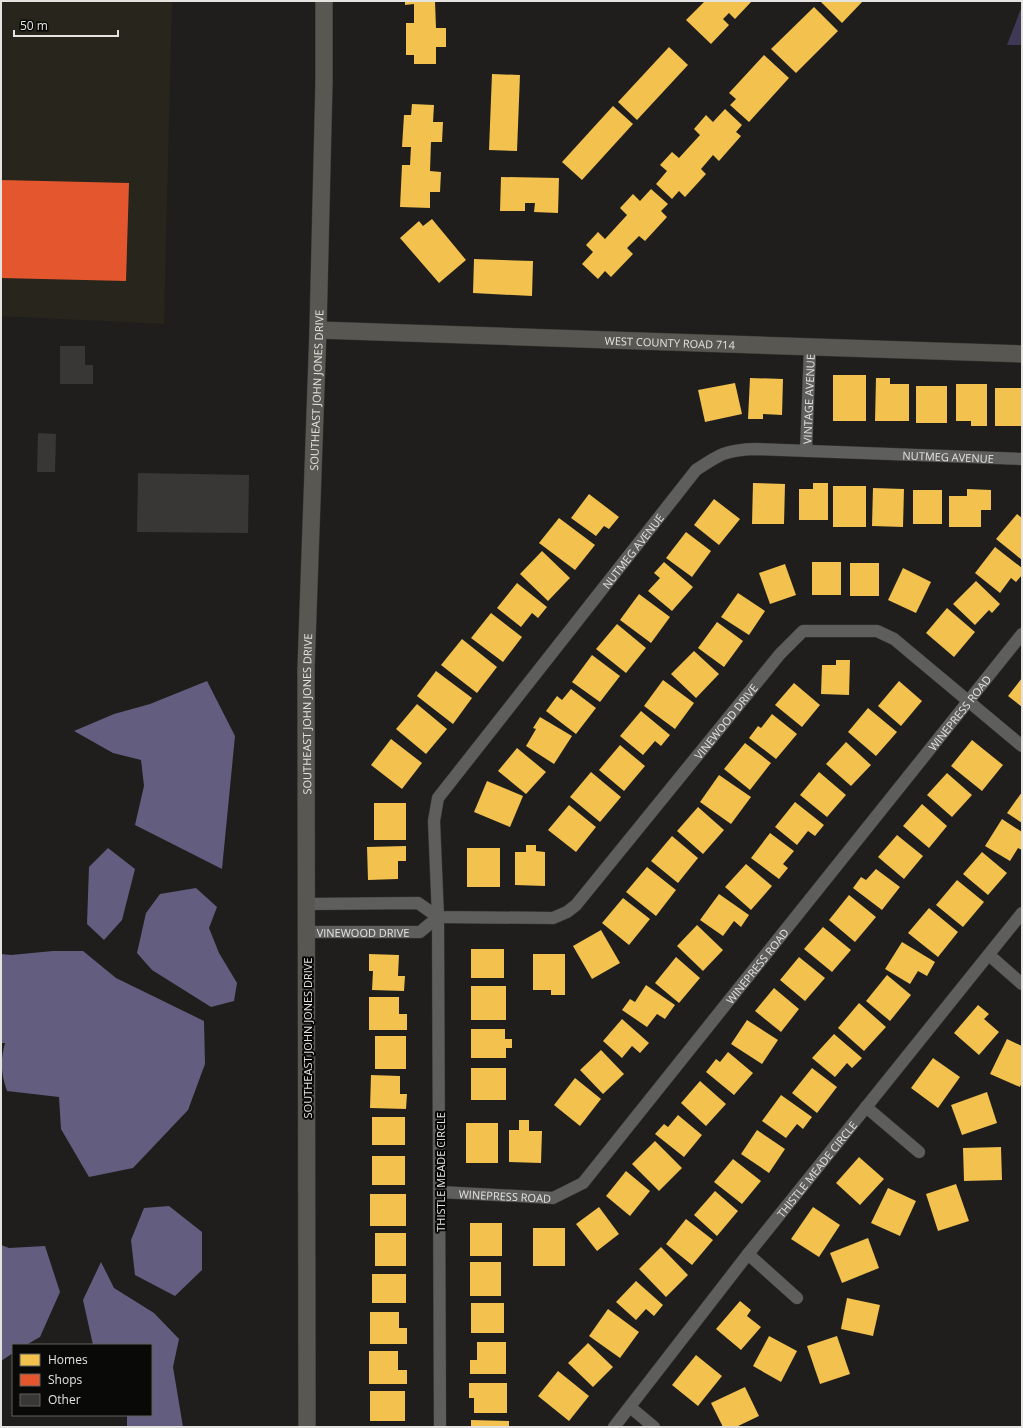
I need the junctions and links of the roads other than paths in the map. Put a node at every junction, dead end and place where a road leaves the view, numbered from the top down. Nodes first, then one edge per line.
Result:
1 (324, 1) edge
2 (318, 330) junction
3 (810, 348) junction
4 (1022, 354) edge
5 (806, 451) junction
6 (1022, 459) edge
7 (1022, 634) edge
8 (968, 700) junction
9 (1022, 746) edge
10 (307, 904) junction
11 (1022, 913) edge
12 (438, 917) junction
13 (307, 932) junction
14 (989, 955) junction
15 (1022, 984) edge
16 (866, 1107) junction
17 (919, 1152) dead end
18 (440, 1192) junction
19 (748, 1254) junction
20 (797, 1298) dead end
21 (630, 1406) junction
22 (308, 1427) edge
23 (440, 1427) edge
24 (614, 1427) edge
25 (654, 1427) edge

1 - 2 main road, SOUTHEAST JOHN JONES DRIVE
2 - 3 main road, WEST COUNTY ROAD 714
2 - 10 main road, SOUTHEAST JOHN JONES DRIVE
3 - 4 main road, WEST COUNTY ROAD 714
3 - 5 street, VINTAGE AVENUE
5 - 6 street, NUTMEG AVENUE
5 - 12 street, NUTMEG AVENUE
7 - 8 street, WINEPRESS ROAD
8 - 9 street, VINEWOOD DRIVE
8 - 12 street, VINEWOOD DRIVE
8 - 18 street, WINEPRESS ROAD
10 - 12 street
10 - 13 main road, SOUTHEAST JOHN JONES DRIVE
11 - 14 street, THISTLE MEADE CIRCLE
12 - 13 street, VINEWOOD DRIVE
12 - 18 street, THISTLE MEADE CIRCLE
13 - 22 main road, SOUTHEAST JOHN JONES DRIVE
14 - 15 street
14 - 16 street, THISTLE MEADE CIRCLE
16 - 17 street
16 - 19 street, THISTLE MEADE CIRCLE
18 - 23 street, THISTLE MEADE CIRCLE
19 - 20 street
19 - 21 street, THISTLE MEADE CIRCLE
21 - 24 street, THISTLE MEADE CIRCLE
21 - 25 street

